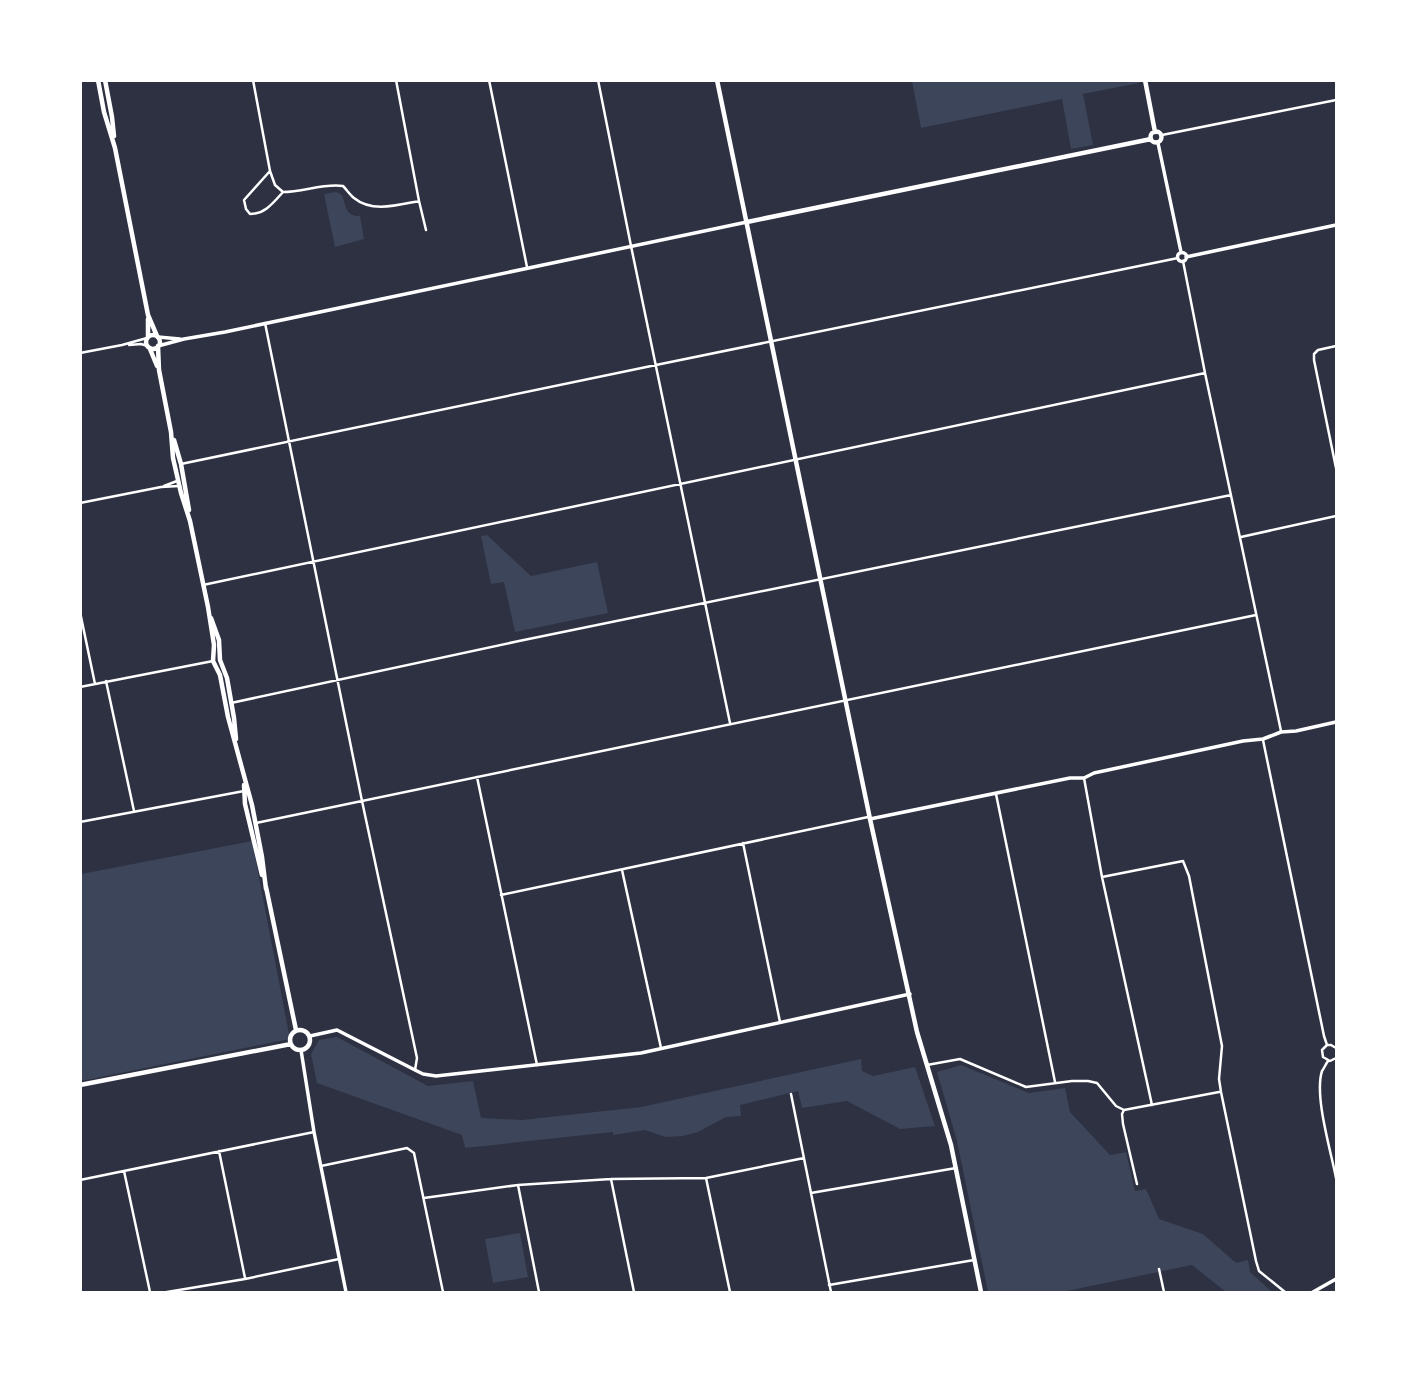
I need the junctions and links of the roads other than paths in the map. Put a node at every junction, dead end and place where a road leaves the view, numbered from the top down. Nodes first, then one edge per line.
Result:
1 (98, 80) edge
2 (105, 80) edge
3 (253, 80) edge
4 (396, 80) edge
5 (489, 80) edge
6 (598, 80) edge
7 (718, 80) edge
8 (1145, 80) edge
9 (1336, 100) edge
10 (109, 102) junction
11 (103, 103) junction
12 (1155, 132) junction
13 (1162, 135) junction
14 (1151, 139) junction
15 (1158, 143) junction
16 (115, 148) junction
17 (271, 171) junction
18 (283, 192) junction
19 (419, 201) junction
20 (747, 222) junction
21 (1336, 225) edge
22 (426, 230) dead end
23 (631, 246) junction
24 (1181, 252) junction
25 (1178, 258) junction
26 (1185, 259) junction
27 (527, 267) junction
28 (148, 315) junction
29 (265, 323) junction
30 (158, 336) junction
31 (147, 337) junction
32 (184, 339) junction
33 (771, 341) junction
34 (122, 345) junction
35 (158, 346) junction
36 (1336, 346) edge
37 (148, 347) junction
38 (80, 353) edge
39 (656, 365) junction
40 (159, 370) junction
41 (1205, 373) junction
42 (171, 432) junction
43 (290, 442) junction
44 (796, 461) junction
45 (181, 464) junction
46 (1336, 468) edge
47 (179, 483) junction
48 (680, 484) junction
49 (1231, 495) junction
50 (80, 503) edge
51 (1336, 516) edge
52 (190, 521) junction
53 (1240, 537) junction
54 (313, 561) junction
55 (820, 580) junction
56 (203, 585) junction
57 (705, 603) junction
58 (208, 607) junction
59 (80, 612) edge
60 (1256, 615) junction
61 (213, 661) junction
62 (338, 680) junction
63 (106, 681) junction
64 (95, 684) junction
65 (80, 687) edge
66 (846, 699) junction
67 (232, 703) junction
68 (730, 723) junction
69 (1336, 723) edge
70 (1281, 732) junction
71 (1263, 739) junction
72 (237, 750) junction
73 (477, 777) junction
74 (1084, 778) junction
75 (246, 790) junction
76 (996, 794) junction
77 (362, 801) junction
78 (134, 811) junction
79 (870, 818) junction
80 (80, 822) edge
81 (256, 822) junction
82 (743, 843) junction
83 (259, 855) junction
84 (622, 870) junction
85 (1102, 877) junction
86 (501, 895) junction
87 (910, 994) junction
88 (780, 1023) junction
89 (296, 1030) junction
90 (310, 1036) junction
91 (291, 1044) junction
92 (1327, 1045) junction
93 (661, 1048) junction
94 (1336, 1048) edge
95 (301, 1050) junction
96 (1336, 1058) edge
97 (1328, 1061) junction
98 (537, 1065) junction
99 (927, 1065) junction
100 (415, 1070) junction
101 (1055, 1083) junction
102 (80, 1085) edge
103 (1221, 1091) junction
104 (791, 1094) dead end
105 (1152, 1105) junction
106 (1124, 1110) junction
107 (314, 1132) junction
108 (219, 1151) junction
109 (804, 1158) junction
110 (321, 1166) junction
111 (956, 1168) junction
112 (124, 1171) junction
113 (706, 1178) junction
114 (1336, 1178) edge
115 (611, 1179) junction
116 (80, 1180) edge
117 (1137, 1184) dead end
118 (519, 1185) junction
119 (811, 1193) junction
120 (424, 1198) junction
121 (339, 1259) junction
122 (974, 1260) junction
123 (1159, 1269) dead end
124 (245, 1279) junction
125 (1336, 1279) edge
126 (829, 1285) junction
127 (150, 1293) edge
128 (167, 1293) edge
129 (346, 1293) edge
130 (443, 1293) edge
131 (539, 1293) edge
132 (634, 1293) edge
133 (730, 1293) edge
134 (831, 1293) edge
135 (981, 1293) edge
136 (1164, 1293) edge
137 (1285, 1293) edge
138 (1313, 1293) edge

1 - 11 main road
2 - 10 main road
3 - 17 street
4 - 19 street
5 - 27 street
6 - 23 street
7 - 20 main road
8 - 12 main road
9 - 13 street
10 - 11 main road
10 - 16 main road
11 - 16 main road
12 - 13 main road
12 - 14 main road
13 - 15 main road
14 - 15 main road
14 - 20 main road
15 - 24 street
16 - 28 main road
17 - 18 street
17 - 18 street
18 - 19 street
19 - 22 street
20 - 23 street
20 - 33 main road
21 - 26 street
23 - 27 street
23 - 39 street
24 - 25 street
24 - 26 street
25 - 26 street
25 - 33 street
26 - 41 street
27 - 29 street
28 - 30 main road
28 - 31 main road
29 - 32 street
29 - 43 street
30 - 31 main road
30 - 32 street
30 - 35 main road
31 - 34 street
31 - 37 main road
32 - 35 street
33 - 39 street
33 - 44 main road
34 - 37 street
34 - 38 street
35 - 37 main road
35 - 40 main road
36 - 46 street
37 - 40 main road
39 - 43 street
39 - 48 street
40 - 42 main road
41 - 44 street
41 - 49 street
42 - 45 main road
42 - 47 main road
43 - 45 street
43 - 54 street
44 - 48 street
44 - 55 main road
45 - 52 main road
47 - 50 street
47 - 52 main road
48 - 54 street
48 - 57 street
49 - 53 street
49 - 55 street
51 - 53 street
52 - 56 main road
53 - 60 street
54 - 56 street
54 - 62 street
55 - 57 street
55 - 66 main road
56 - 58 main road
57 - 62 street
57 - 68 street
58 - 61 main road
58 - 67 main road
59 - 64 street
60 - 66 street
60 - 70 street
61 - 63 street
61 - 72 main road
62 - 67 street
62 - 77 street
63 - 64 street
63 - 78 street
64 - 65 street
66 - 68 street
66 - 79 main road
67 - 72 main road
68 - 73 street
69 - 70 street
70 - 71 street
71 - 74 street
71 - 92 street
72 - 75 main road
73 - 77 street
73 - 86 street
74 - 76 street
74 - 85 street
75 - 78 street
75 - 81 main road
75 - 83 main road
76 - 79 street
76 - 101 street
77 - 81 street
77 - 100 street
78 - 80 street
79 - 82 street
79 - 87 main road
81 - 83 main road
82 - 84 street
82 - 88 street
83 - 89 main road
84 - 86 street
84 - 93 street
85 - 103 street
85 - 105 street
86 - 98 street
87 - 88 street
87 - 99 main road
88 - 93 street
89 - 90 main road
89 - 91 main road
90 - 95 main road
90 - 100 street
91 - 95 main road
91 - 102 main road
92 - 94 street
92 - 97 street
93 - 98 street
95 - 107 street
96 - 97 street
97 - 114 street
98 - 100 street
99 - 101 street
99 - 111 main road
101 - 106 street
103 - 105 street
103 - 137 street
104 - 109 street
105 - 106 street
106 - 117 street
107 - 108 street
107 - 110 street
108 - 112 street
108 - 124 street
109 - 113 street
109 - 119 street
110 - 120 street
110 - 121 street
111 - 119 street
111 - 122 main road
112 - 116 street
112 - 127 street
113 - 115 street
113 - 133 street
115 - 118 street
115 - 132 street
118 - 120 street
118 - 131 street
119 - 126 street
120 - 130 street
121 - 124 street
121 - 129 street
122 - 126 street
122 - 135 main road
123 - 136 street
124 - 128 street
125 - 138 street
126 - 134 street

